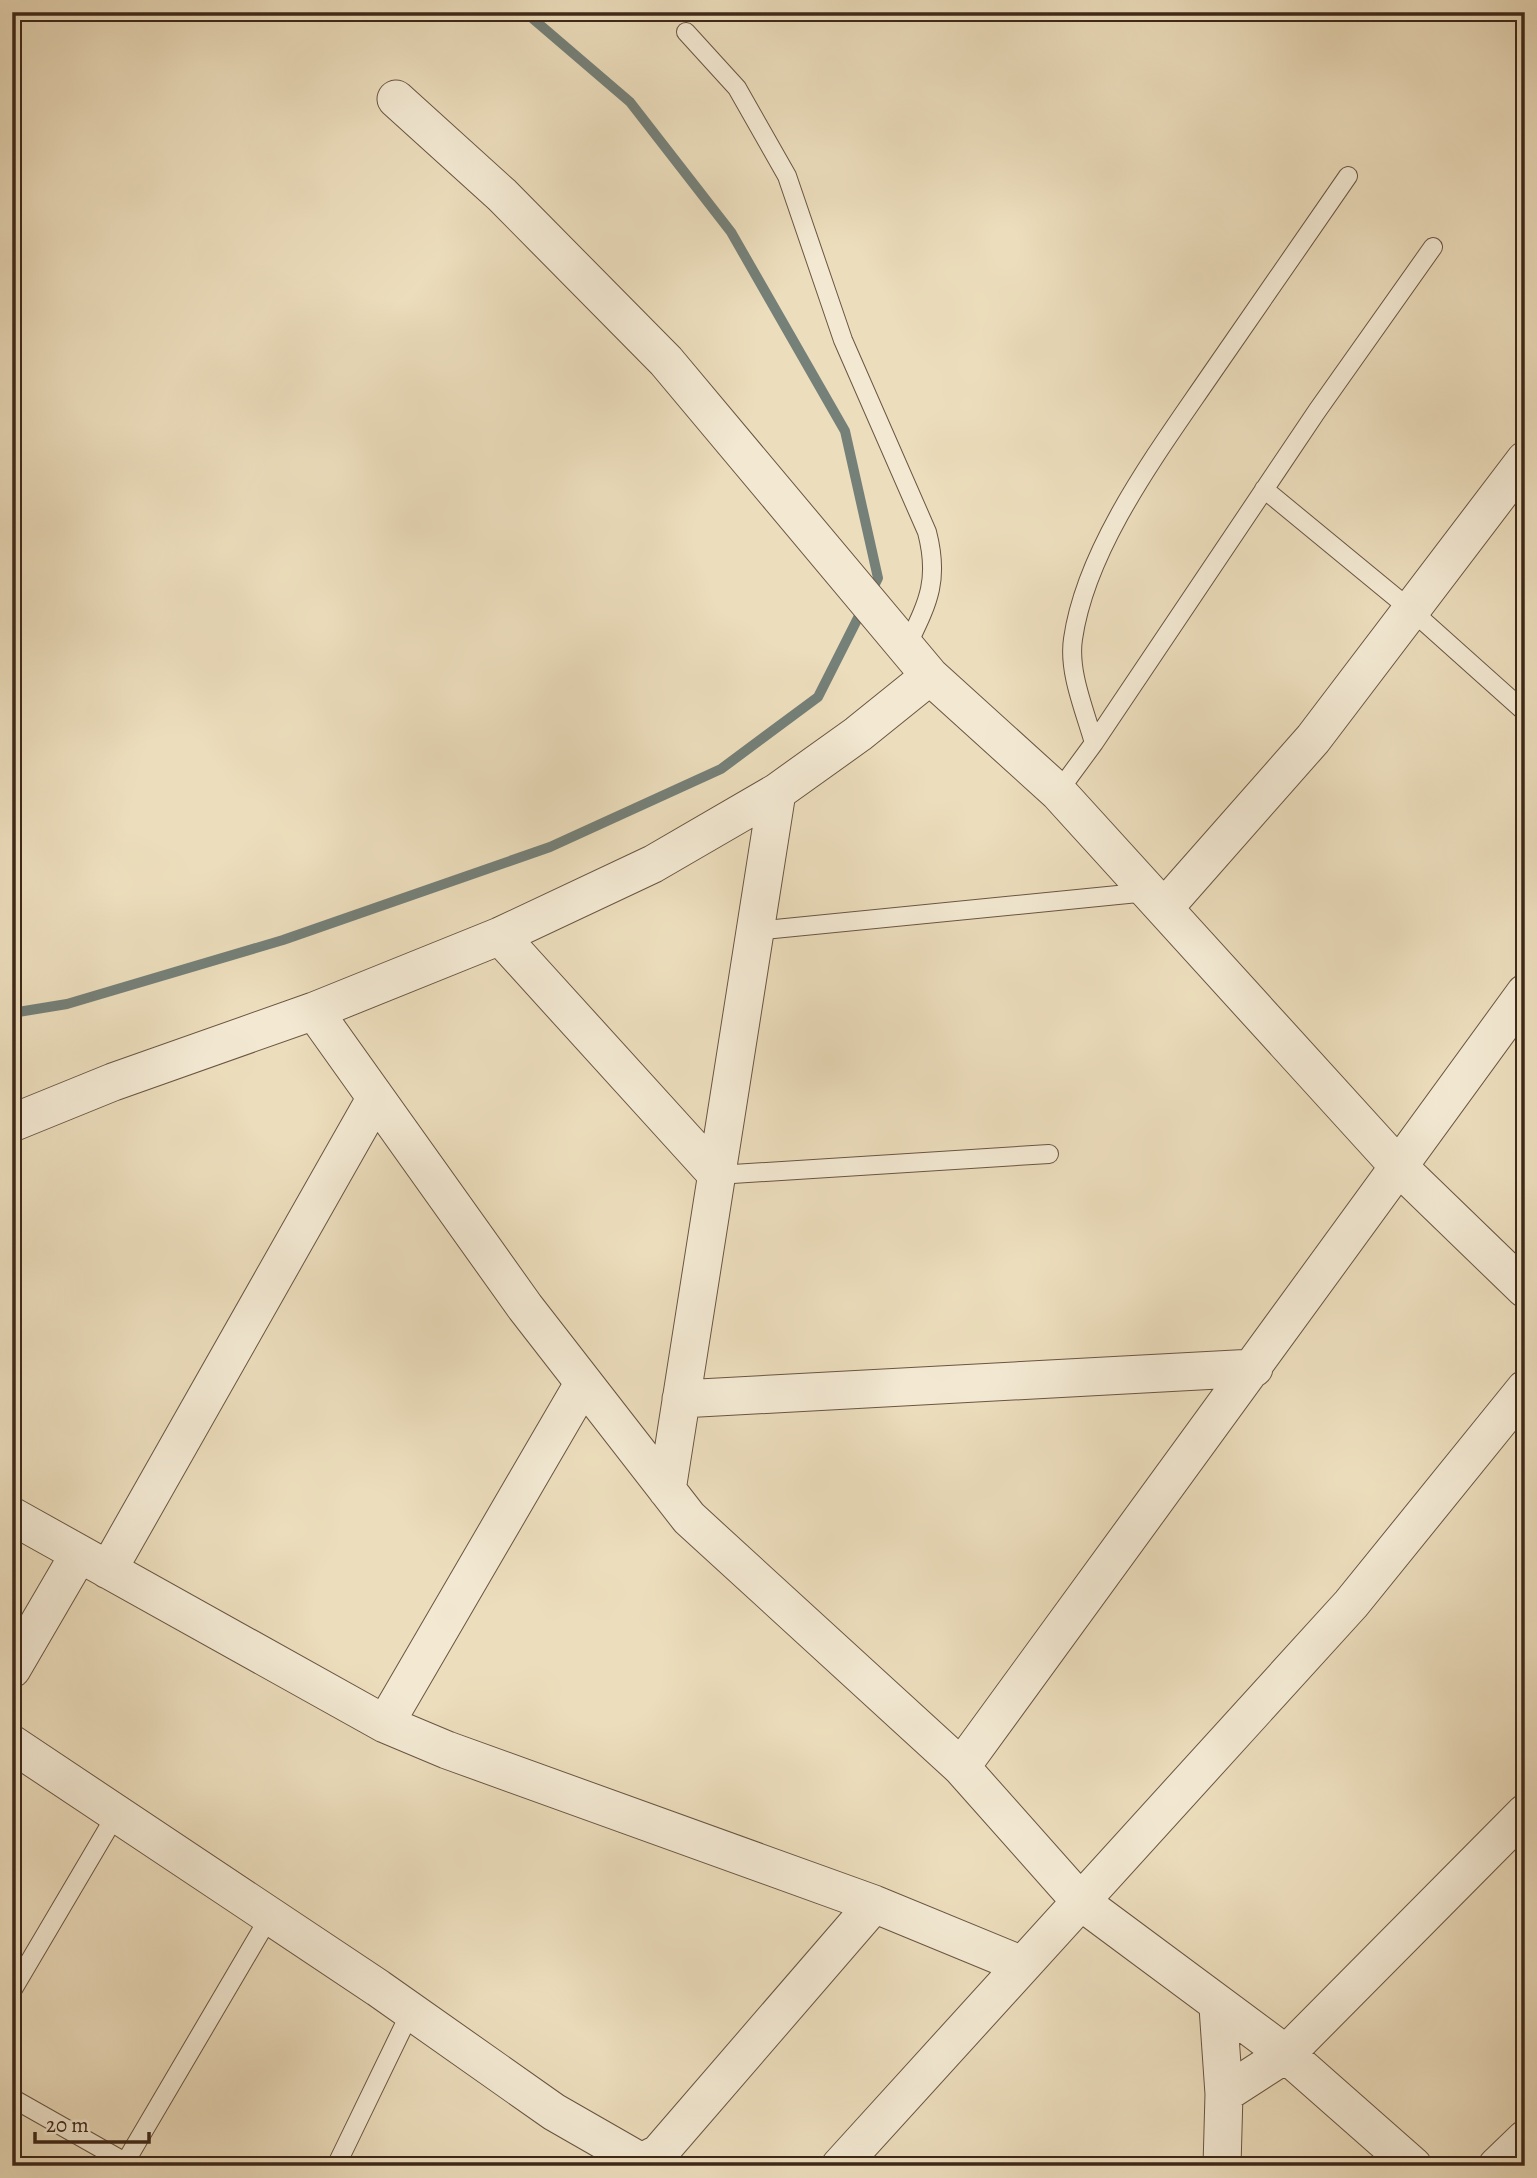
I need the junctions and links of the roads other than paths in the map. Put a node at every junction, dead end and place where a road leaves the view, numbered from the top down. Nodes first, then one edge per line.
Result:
1 (686, 32) dead end
2 (397, 99) dead end
3 (1348, 176) dead end
4 (1433, 247) dead end
5 (1525, 460) edge
6 (1264, 489) junction
7 (1411, 610) junction
8 (906, 648) junction
9 (930, 676) junction
10 (1525, 712) edge
11 (1094, 743) junction
12 (778, 792) junction
13 (1058, 792) junction
14 (1158, 900) junction
15 (755, 931) junction
16 (500, 936) junction
17 (1525, 993) edge
18 (314, 1012) junction
19 (375, 1099) junction
20 (12, 1123) edge
21 (1049, 1154) dead end
22 (1399, 1167) junction
23 (716, 1175) junction
24 (1525, 1289) edge
25 (1254, 1368) junction
26 (583, 1384) junction
27 (1525, 1390) edge
28 (681, 1399) junction
29 (667, 1490) junction
30 (12, 1516) edge
31 (93, 1562) junction
32 (12, 1669) edge
33 (385, 1724) junction
34 (12, 1744) edge
35 (961, 1767) junction
36 (117, 1813) junction
37 (1525, 1813) edge
38 (1080, 1901) junction
39 (874, 1904) junction
40 (271, 1916) junction
41 (1022, 1965) junction
42 (12, 1991) edge
43 (1218, 2007) junction
44 (411, 2011) junction
45 (1286, 2054) junction
46 (1224, 2094) junction
47 (12, 2098) edge
48 (1525, 2139) edge
49 (124, 2164) edge
50 (336, 2166) edge
51 (840, 2166) edge
52 (1222, 2166) edge
53 (1413, 2166) edge
54 (1497, 2166) edge

1 - 8 lane
2 - 8 street
3 - 11 lane
4 - 6 lane
5 - 7 street
6 - 7 lane
6 - 11 lane
7 - 10 lane
7 - 14 street
8 - 9 street
9 - 12 street
9 - 13 street
11 - 13 lane
12 - 15 street
12 - 16 street
13 - 14 street
14 - 15 lane
14 - 22 street
15 - 23 street
16 - 18 street
16 - 23 street
17 - 22 street
18 - 19 street
18 - 20 street
19 - 26 street
19 - 31 street
21 - 23 lane
22 - 24 street
22 - 25 street
23 - 28 street
25 - 28 street
25 - 35 street
26 - 29 street
26 - 33 street
27 - 38 street
28 - 29 street
29 - 35 street
30 - 31 street
31 - 32 street
31 - 33 street
33 - 39 street
34 - 36 street
35 - 38 street
36 - 40 street
36 - 42 lane
37 - 45 street
38 - 41 street
38 - 43 street
39 - 41 street
39 - 44 street
40 - 44 street
40 - 49 lane
41 - 51 street
43 - 45 street
43 - 46 street
44 - 50 lane
45 - 46 street
45 - 53 street
46 - 52 street
47 - 49 lane
48 - 54 street

